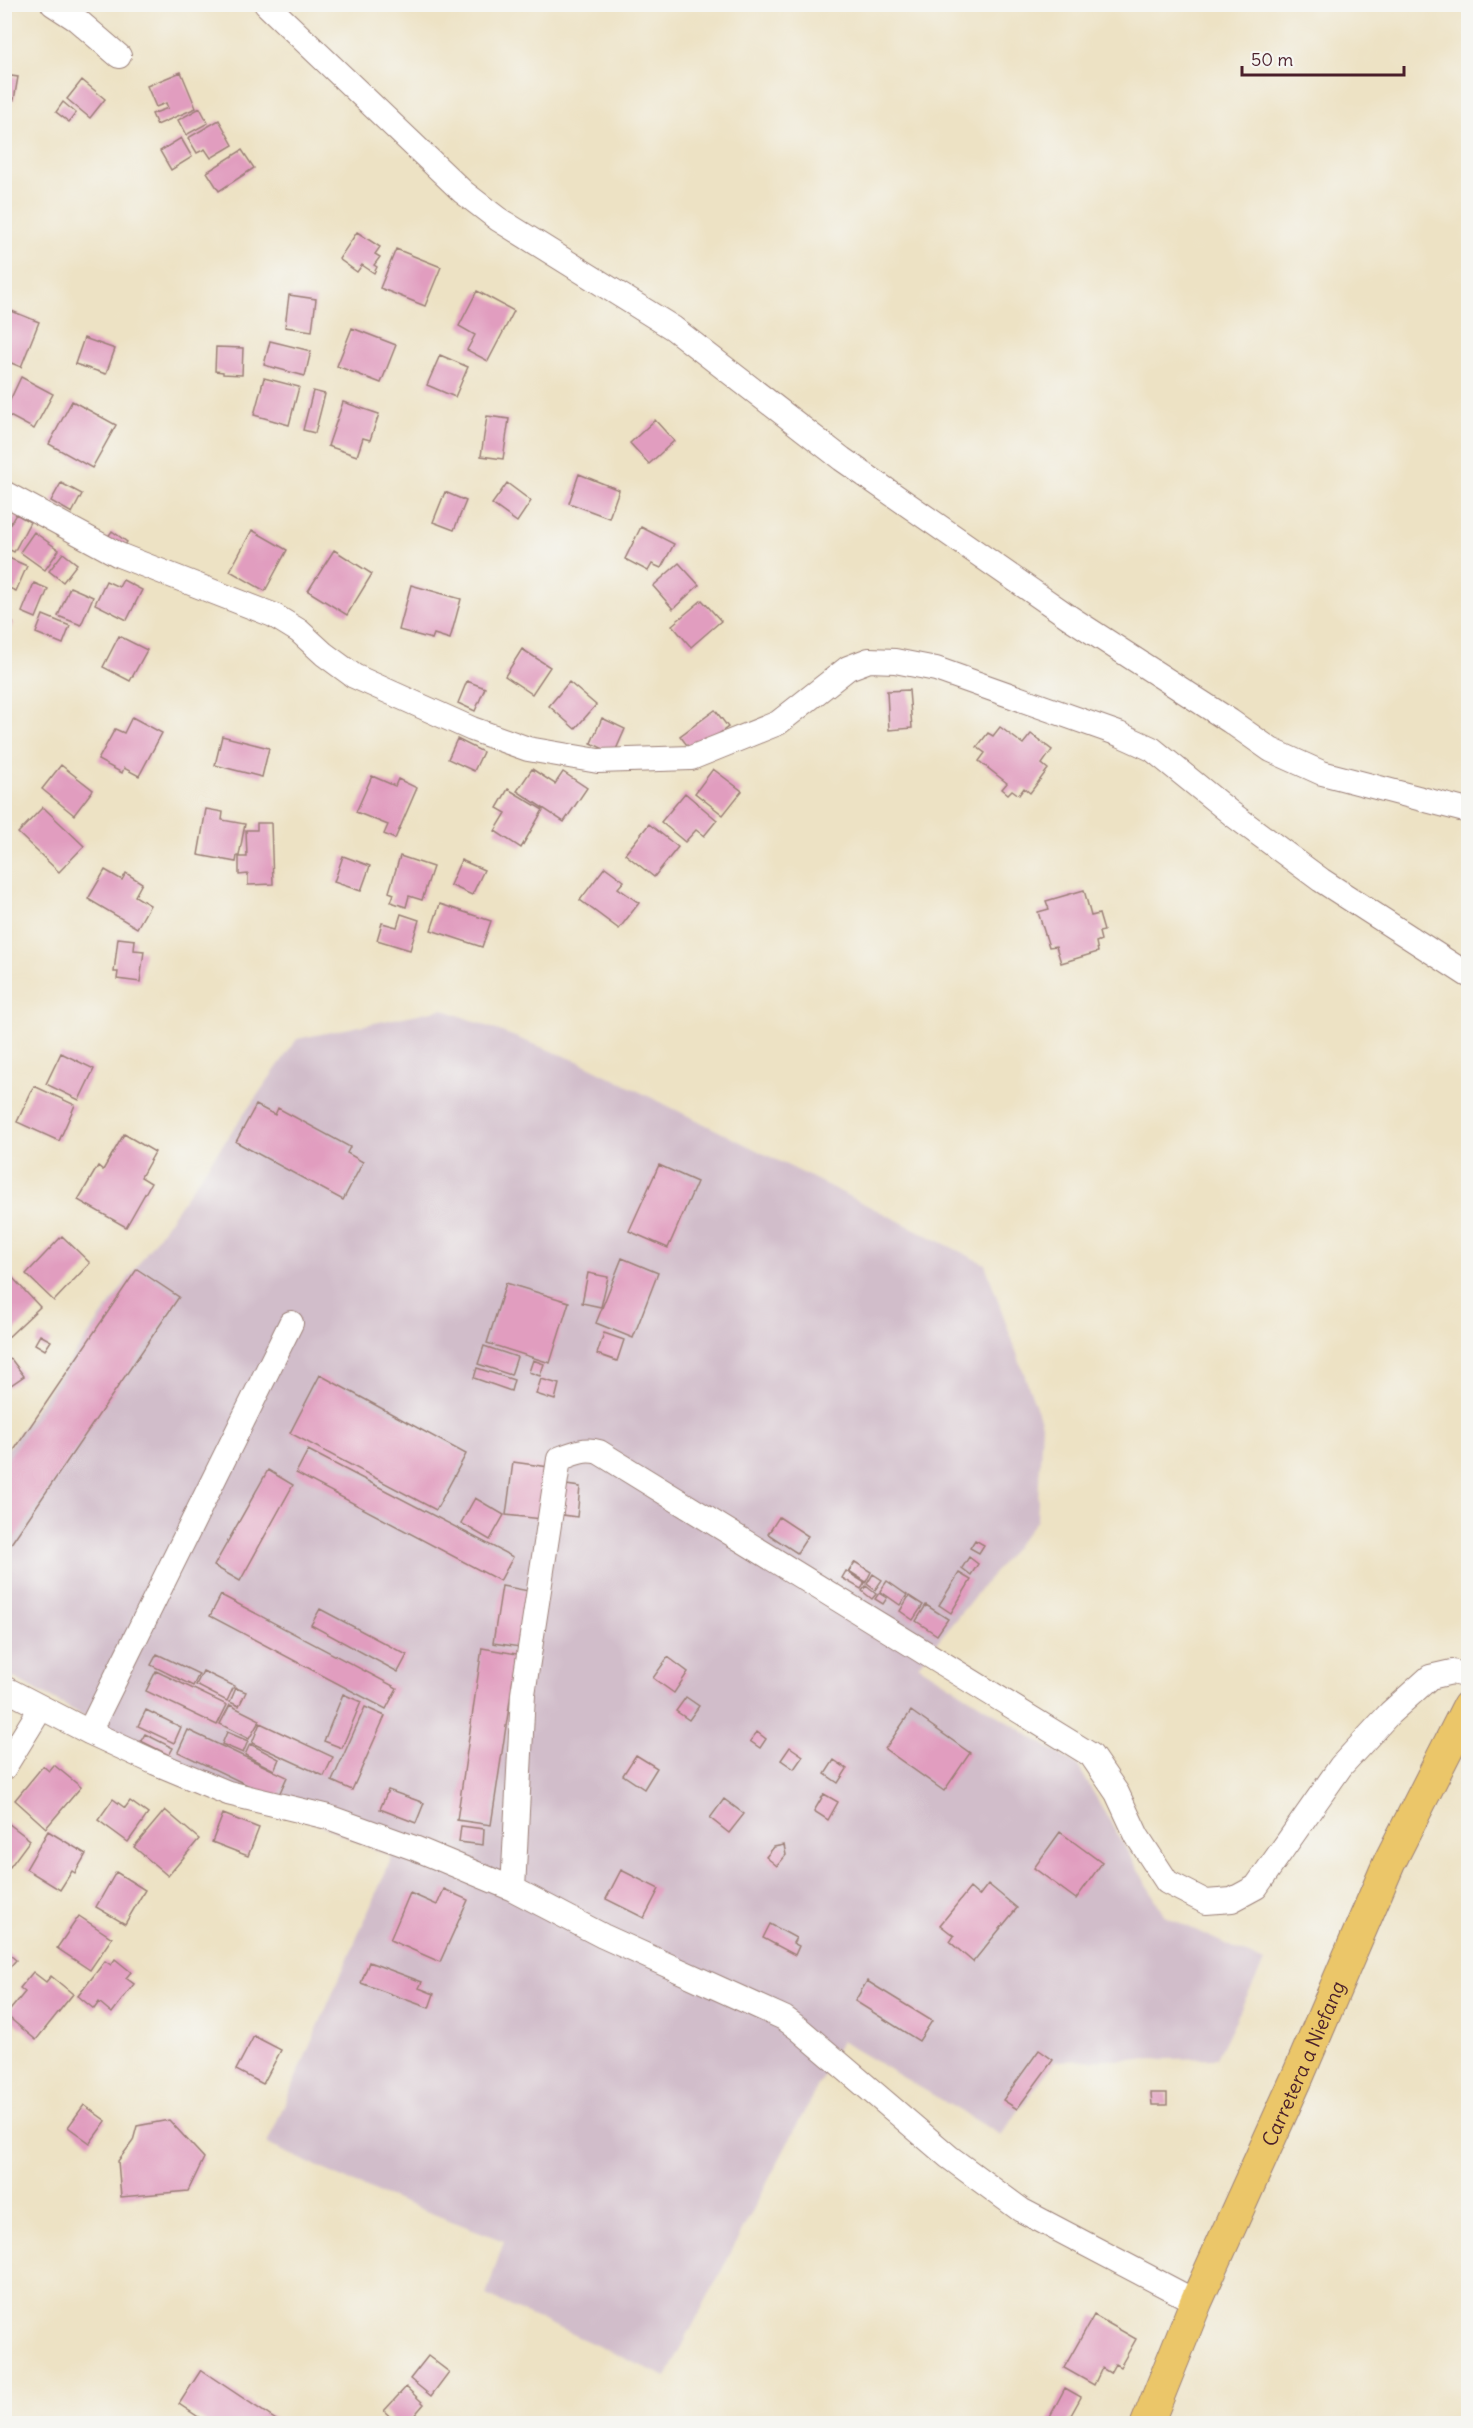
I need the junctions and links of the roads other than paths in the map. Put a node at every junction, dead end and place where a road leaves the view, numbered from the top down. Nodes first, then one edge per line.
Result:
1 (53, 4) edge
2 (266, 4) edge
3 (119, 56) dead end
4 (4, 493) edge
5 (1468, 811) edge
6 (1468, 975) edge
7 (291, 1323) dead end
8 (1468, 1676) edge
9 (4, 1688) edge
10 (1468, 1707) edge
11 (41, 1708) junction
12 (89, 1732) junction
13 (4, 1768) edge
14 (513, 1889) junction
15 (1196, 2302) junction
16 (1147, 2424) edge

1 - 3 street
2 - 5 street
4 - 6 street
7 - 12 street
8 - 14 street
9 - 11 street
10 - 15 main road, Carretera a Niefang
11 - 12 street
11 - 13 street
12 - 14 street
14 - 15 street
15 - 16 main road, Carretera a Niefang

